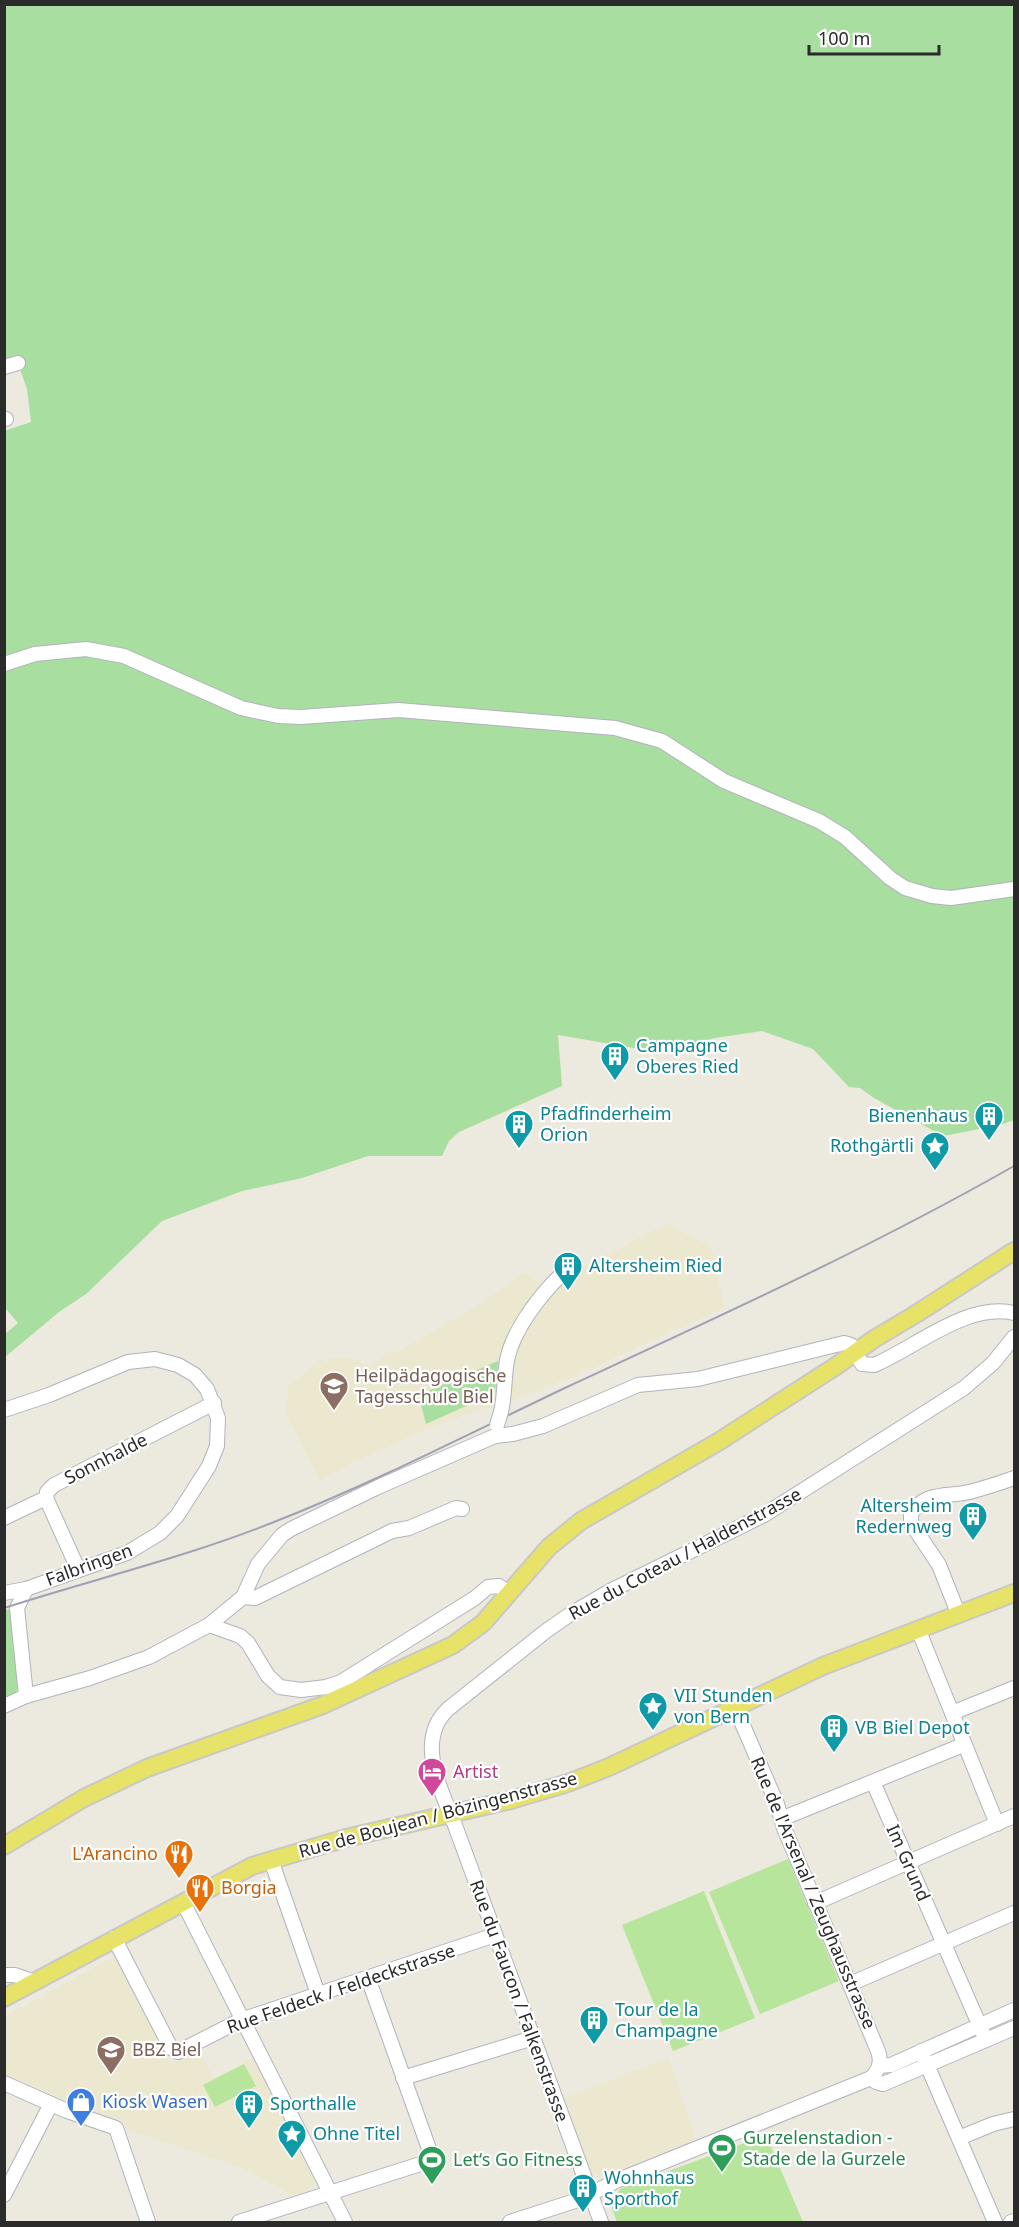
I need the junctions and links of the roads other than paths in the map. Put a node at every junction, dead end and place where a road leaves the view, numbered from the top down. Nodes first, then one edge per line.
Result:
1 (4, 664) edge
2 (1014, 889) edge
3 (1014, 1251) edge
4 (562, 1274) dead end
5 (1014, 1313) edge
6 (1014, 1337) edge
7 (856, 1352) junction
8 (213, 1403) junction
9 (4, 1410) edge
10 (498, 1421) junction
11 (1014, 1478) edge
12 (46, 1498) junction
13 (462, 1509) dead end
14 (4, 1518) edge
15 (78, 1569) junction
16 (26, 1589) junction
17 (509, 1593) junction
18 (1014, 1593) edge
19 (4, 1594) edge
20 (243, 1597) junction
21 (17, 1608) junction
22 (958, 1613) junction
23 (209, 1625) junction
24 (918, 1629) junction
25 (1014, 1688) edge
26 (26, 1696) junction
27 (4, 1706) edge
28 (735, 1707) junction
29 (952, 1713) junction
30 (963, 1745) junction
31 (873, 1782) junction
32 (450, 1814) junction
33 (1014, 1816) edge
34 (781, 1819) junction
35 (997, 1824) junction
36 (4, 1846) edge
37 (271, 1860) junction
38 (908, 1863) junction
39 (183, 1902) junction
40 (815, 1903) junction
41 (1014, 1913) edge
42 (495, 1935) junction
43 (114, 1938) junction
44 (944, 1944) junction
45 (4, 1975) edge
46 (369, 1978) junction
47 (35, 1982) junction
48 (850, 1984) junction
49 (318, 1994) junction
50 (4, 1998) edge
51 (1014, 2010) edge
52 (241, 2020) junction
53 (980, 2026) junction
54 (1014, 2028) edge
55 (533, 2038) junction
56 (986, 2040) junction
57 (921, 2051) junction
58 (879, 2066) junction
59 (928, 2066) junction
60 (403, 2078) junction
61 (871, 2078) junction
62 (4, 2083) edge
63 (51, 2104) junction
64 (1014, 2120) edge
65 (959, 2138) junction
66 (329, 2194) junction
67 (590, 2194) junction
68 (4, 2195) edge
69 (148, 2223) edge
70 (239, 2223) edge
71 (345, 2223) edge
72 (510, 2223) edge
73 (601, 2223) edge
74 (995, 2223) edge

1 - 2 street
3 - 7 main road
4 - 10 street
5 - 7 street
6 - 32 street, Rue du Coteau / Haldenstrasse
7 - 10 street
7 - 17 main road
8 - 9 street, Falbringen
8 - 12 street, Sonnhalde
8 - 15 street, Falbringen
10 - 20 street
11 - 22 street
12 - 14 street, Sonnhalde
12 - 15 street
13 - 20 street
15 - 16 street, Falbringen
16 - 19 street
16 - 21 street, Falbringen
17 - 23 street
17 - 36 main road
18 - 22 main road, Rue de Boujean / Bözingenstrasse
19 - 21 street
20 - 23 street
21 - 26 street
22 - 24 main road, Rue de Boujean / Bözingenstrasse
23 - 26 street
24 - 28 main road, Rue de Boujean / Bözingenstrasse
24 - 29 street
25 - 29 street
26 - 27 street
28 - 32 main road, Rue de Boujean / Bözingenstrasse
28 - 34 street, Rue de l'Arsenal / Zeughausstrasse
29 - 30 street
30 - 31 street
30 - 35 street
31 - 34 street
31 - 38 street, Im Grund
32 - 37 main road, Rue de Boujean / Bözingenstrasse
32 - 42 street, Rue du Faucon / Falkenstrasse
33 - 35 street
34 - 40 street, Rue de l'Arsenal / Zeughausstrasse
35 - 38 street
37 - 39 main road, Rue de Boujean / Bözingenstrasse
37 - 49 street
38 - 40 street
38 - 44 street, Im Grund
39 - 43 main road, Rue de Boujean / Bözingenstrasse
39 - 52 street
40 - 48 street, Rue de l'Arsenal / Zeughausstrasse
41 - 44 street
42 - 46 street, Rue Feldeck / Feldeckstrasse
42 - 55 street, Rue du Faucon / Falkenstrasse
43 - 47 main road, Rue de Boujean / Bözingenstrasse
43 - 52 street, Rue Feldeck / Feldeckstrasse
44 - 48 street
44 - 53 street, Im Grund
45 - 47 street
46 - 49 street, Rue Feldeck / Feldeckstrasse
46 - 60 street
47 - 50 main road, Rue de Boujean / Bözingenstrasse
48 - 58 street, Rue de l'Arsenal / Zeughausstrasse
49 - 52 street, Rue Feldeck / Feldeckstrasse
51 - 53 street
52 - 66 street
53 - 56 street, Im Grund
53 - 57 street
54 - 56 street
55 - 60 street
55 - 67 street, Rue du Faucon / Falkenstrasse
56 - 59 street
57 - 58 street
57 - 59 street
58 - 61 street
59 - 61 street
59 - 65 street
60 - 66 street
61 - 67 street
62 - 63 street
63 - 68 street
63 - 69 street
64 - 65 street
65 - 74 street
66 - 70 street
66 - 71 street
67 - 72 street
67 - 73 street, Rue du Faucon / Falkenstrasse

